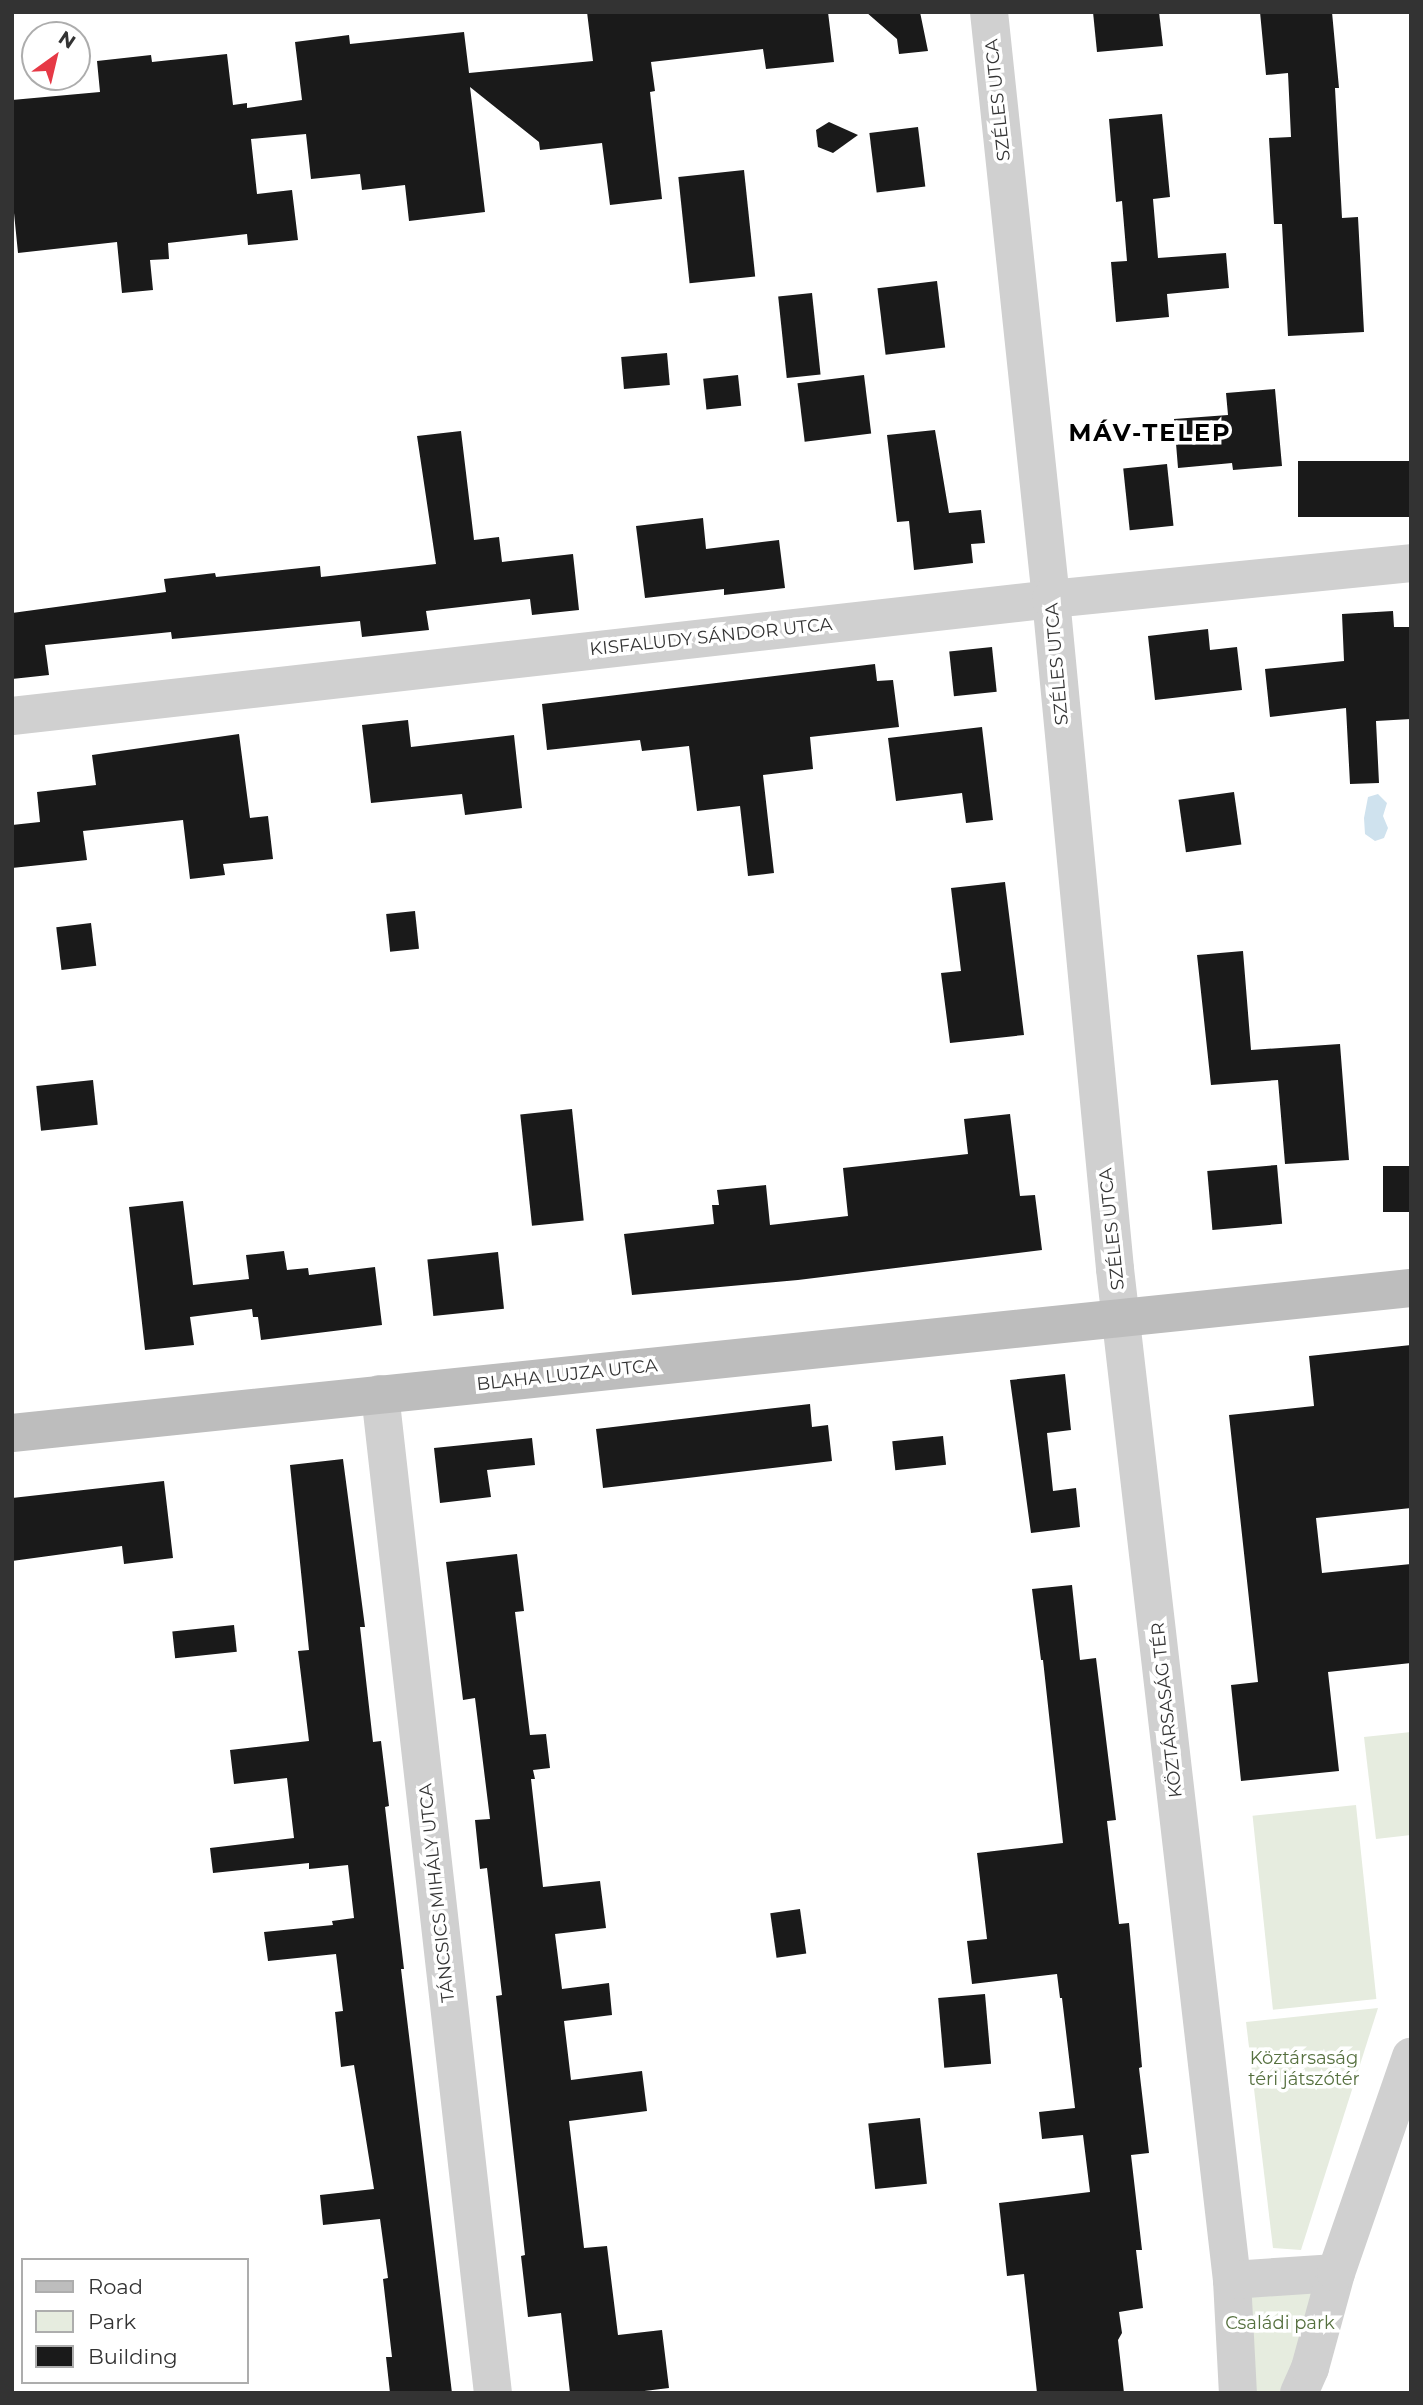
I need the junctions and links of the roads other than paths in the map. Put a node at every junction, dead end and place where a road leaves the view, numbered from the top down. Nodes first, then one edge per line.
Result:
1 (989, 12) edge
2 (1411, 563) edge
3 (1051, 599) junction
4 (12, 716) edge
5 (1411, 1288) edge
6 (1122, 1317) junction
7 (380, 1394) junction
8 (12, 1433) edge
9 (1411, 2057) edge
10 (1336, 2273) junction
11 (1233, 2280) junction
12 (493, 2393) edge
13 (1238, 2393) edge
14 (1299, 2393) edge

1 - 3 street, SZÉLES UTCA
2 - 3 street, KISFALUDY SÁNDOR UTCA
3 - 4 street, KISFALUDY SÁNDOR UTCA
3 - 6 street, SZÉLES UTCA
5 - 6 street
6 - 7 street, BLAHA LUJZA UTCA
6 - 11 street, KÖZTÁRSASÁG TÉR
7 - 8 street, BLAHA LUJZA UTCA
7 - 12 street, TÁNCSICS MIHÁLY UTCA
9 - 10 street
10 - 11 street
10 - 14 street
11 - 13 street, KÖZTÁRSASÁG TÉR

